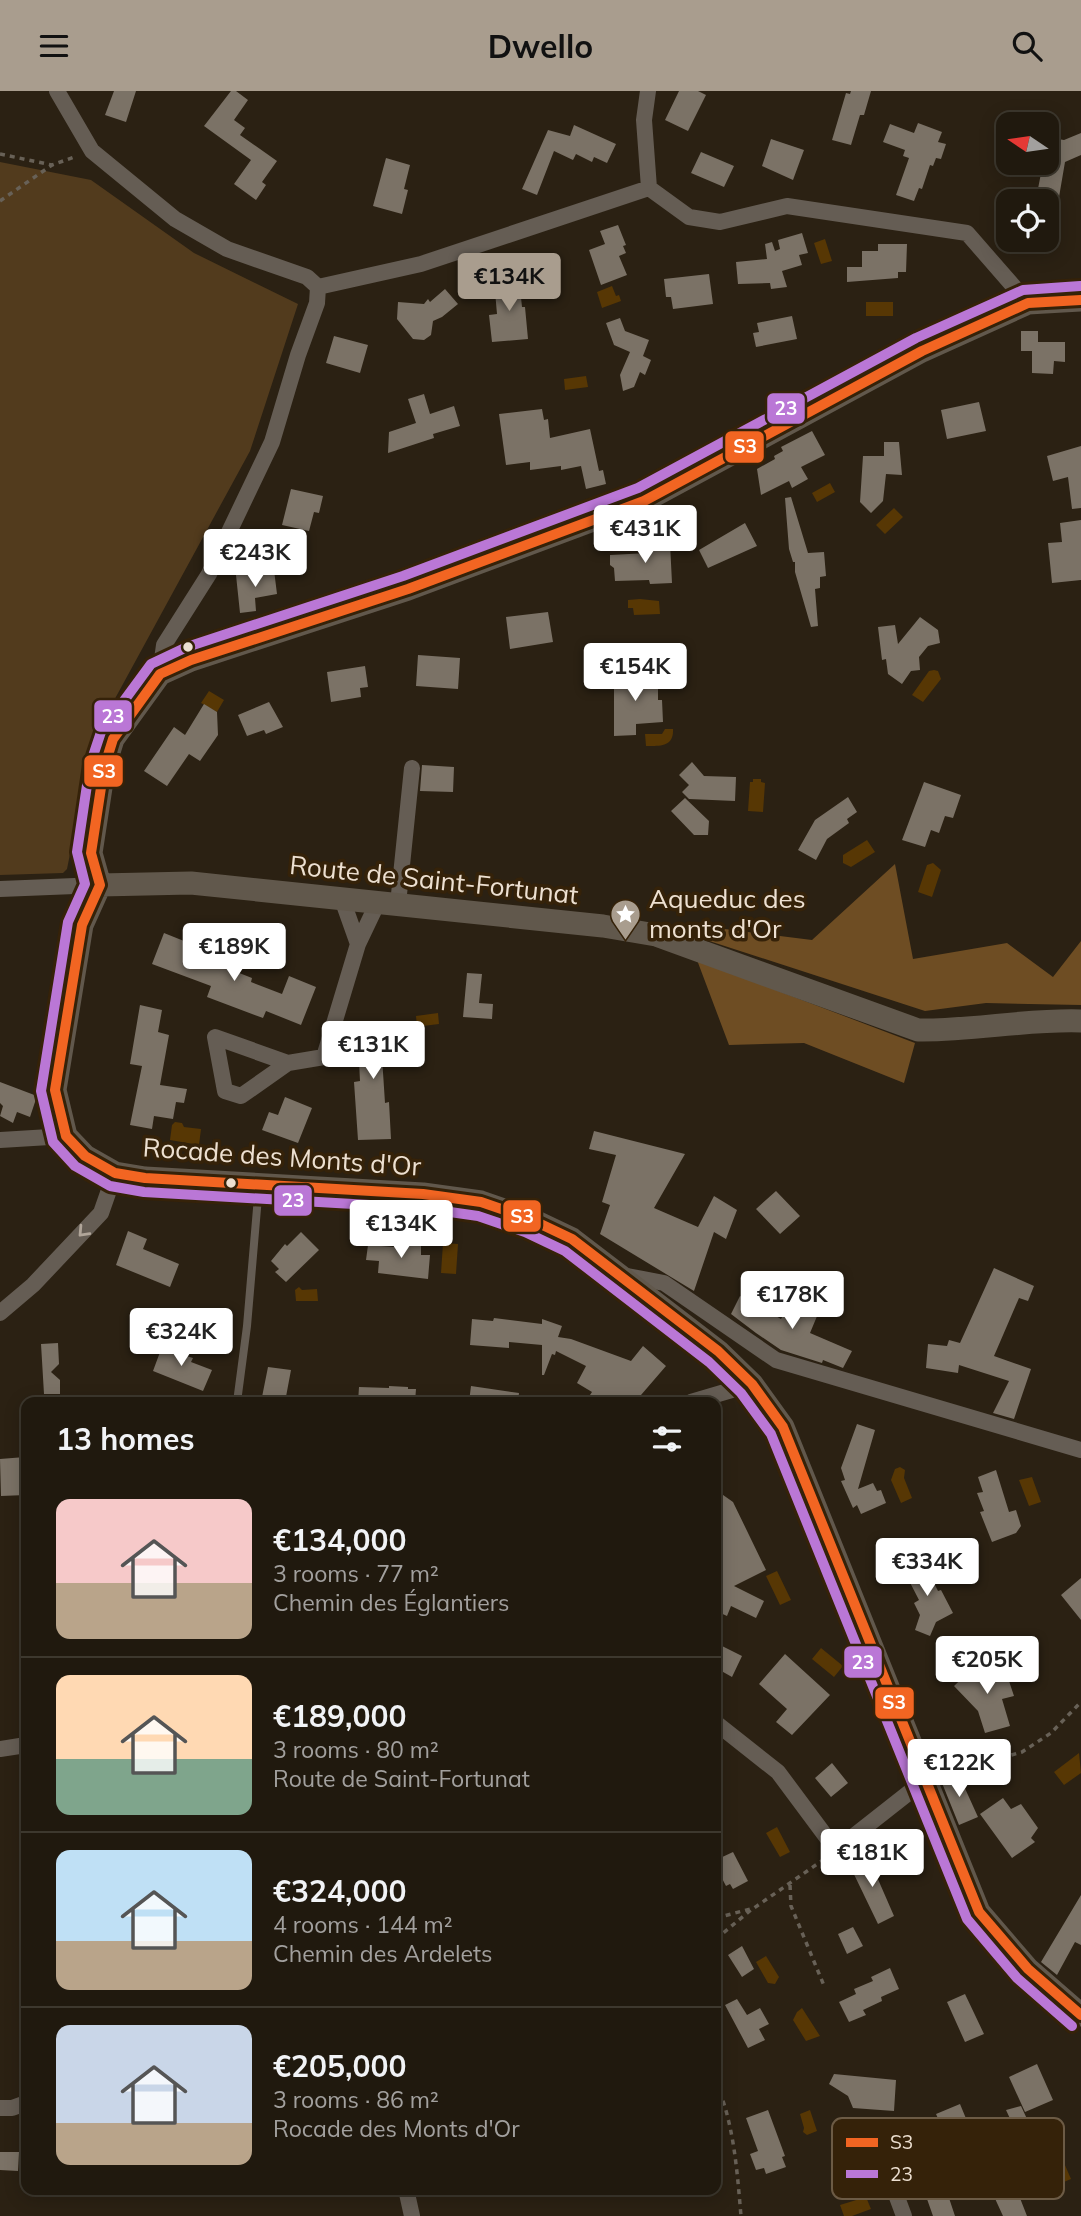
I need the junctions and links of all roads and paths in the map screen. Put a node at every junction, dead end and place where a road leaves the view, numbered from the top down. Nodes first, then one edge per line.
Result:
1 (57, 91) edge
2 (648, 91) edge
3 (92, 151) junction
4 (0, 155) edge
5 (52, 165) junction
6 (649, 188) junction
7 (0, 201) edge
8 (318, 287) junction
9 (1081, 300) edge
10 (1028, 303) junction
11 (160, 674) junction
12 (412, 768) dead end
13 (100, 885) junction
14 (0, 889) edge
15 (342, 899) junction
16 (388, 903) junction
17 (358, 944) junction
18 (1081, 1020) edge
19 (288, 1063) junction
20 (66, 1136) junction
21 (0, 1140) edge
22 (115, 1173) junction
23 (259, 1184) junction
24 (620, 1275) junction
25 (0, 1314) edge
26 (752, 1384) junction
27 (238, 1397) edge
28 (708, 1397) edge
29 (1081, 1450) edge
30 (1081, 1703) edge
31 (721, 1727) edge
32 (21, 1746) edge
33 (0, 1749) edge
34 (925, 1780) junction
35 (836, 1850) junction
36 (790, 1885) junction
37 (754, 1908) junction
38 (721, 1917) edge
39 (721, 1935) edge
40 (825, 1989) dead end
41 (1081, 2015) edge
42 (721, 2094) edge
43 (21, 2105) edge
44 (0, 2108) edge
45 (407, 2195) edge
46 (898, 2199) edge
47 (412, 2216) edge
48 (741, 2216) edge
49 (904, 2216) edge

1 - 3 street
2 - 6 street
3 - 5 path
3 - 8 street
4 - 5 path
5 - 7 path
6 - 8 street
6 - 10 street
8 - 11 street
9 - 10 street
10 - 11 street
11 - 13 street
12 - 16 street
13 - 14 street
13 - 15 street, Route de Saint-Fortunat
13 - 20 street
15 - 16 street, Route de Saint-Fortunat
15 - 17 street
16 - 17 street
16 - 18 street, Route de Saint-Fortunat
17 - 19 street
19 - 19 street
20 - 21 street
20 - 22 street, Rocade des Monts d'Or
22 - 23 street, Rocade des Monts d'Or
22 -> 25 street
23 - 24 street, Rocade des Monts d'Or
23 - 27 lane
24 - 26 street, Rocade des Monts d'Or
24 - 29 street
26 - 28 street
26 - 34 street, Rocade des Monts d'Or
30 - 34 path
31 - 35 street
32 - 33 street
34 - 35 street
34 - 41 street, Rocade des Monts d'Or
35 - 36 path
36 - 37 path
36 - 40 path
37 - 38 path
37 - 39 path
42 - 48 path
43 - 44 street
45 - 47 street
46 - 49 street

